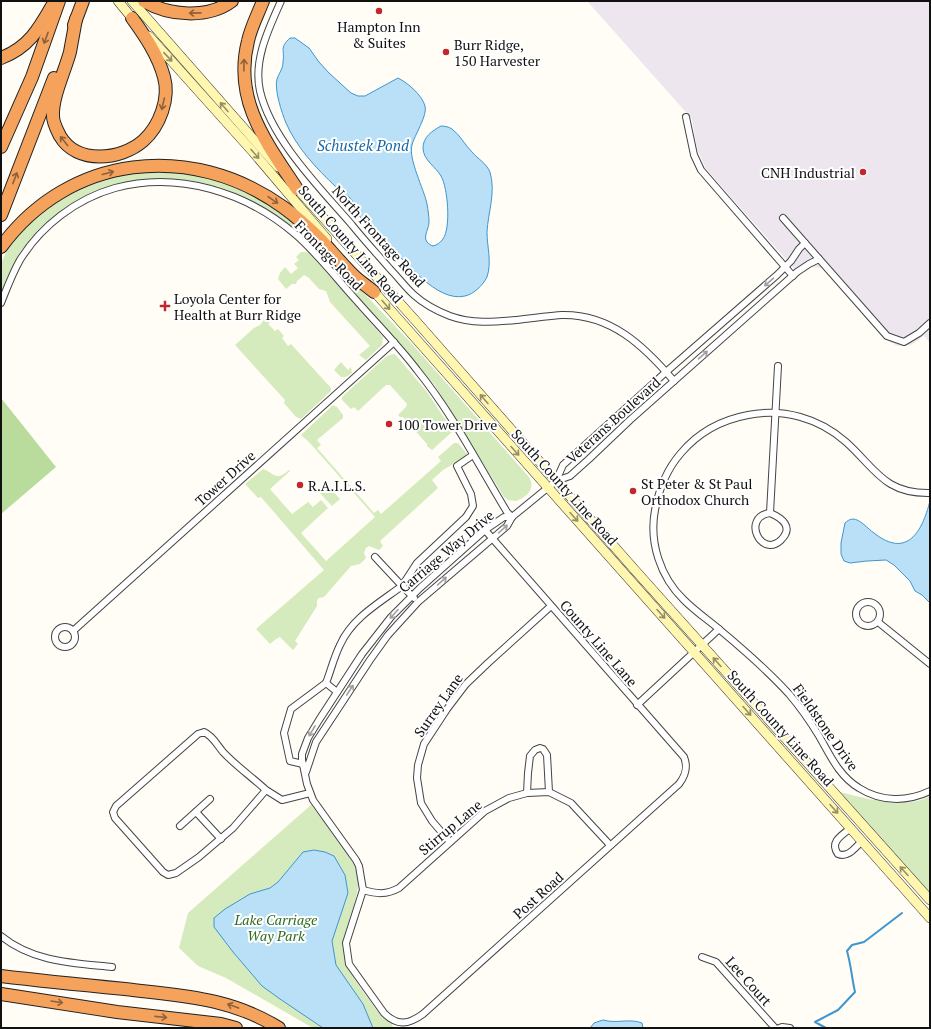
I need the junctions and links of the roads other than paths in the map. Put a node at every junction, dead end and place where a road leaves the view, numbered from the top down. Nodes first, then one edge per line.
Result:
1 (54, 1) edge
2 (59, 1) edge
3 (83, 1) edge
4 (118, 1) edge
5 (132, 1) edge
6 (144, 1) edge
7 (232, 1) edge
8 (263, 1) edge
9 (281, 1) edge
10 (132, 18) junction
11 (76, 19) junction
12 (1, 58) edge
13 (686, 117) dead end
14 (1, 147) edge
15 (297, 189) junction
16 (1, 215) edge
17 (783, 218) dead end
18 (805, 244) junction
19 (1, 247) edge
20 (819, 259) junction
21 (785, 267) junction
22 (793, 276) junction
23 (374, 292) junction
24 (1, 303) edge
25 (930, 323) edge
26 (394, 342) junction
27 (778, 366) dead end
28 (666, 372) junction
29 (674, 381) junction
30 (776, 412) junction
31 (473, 455) junction
32 (556, 481) junction
33 (548, 488) junction
34 (930, 493) edge
35 (770, 513) junction
36 (512, 517) junction
37 (485, 530) junction
38 (491, 538) junction
39 (375, 557) dead end
40 (402, 586) junction
41 (411, 596) junction
42 (418, 602) junction
43 (551, 606) junction
44 (878, 622) dead end
45 (381, 629) junction
46 (719, 629) junction
47 (73, 631) dead end
48 (388, 635) junction
49 (702, 646) junction
50 (695, 653) junction
51 (930, 664) edge
52 (326, 683) junction
53 (337, 692) junction
54 (637, 705) junction
55 (319, 720) junction
56 (327, 725) junction
57 (303, 764) junction
58 (306, 774) junction
59 (685, 775) joint
60 (266, 790) junction
61 (930, 791) edge
62 (549, 792) junction
63 (310, 793) junction
64 (527, 793) junction
65 (210, 799) dead end
66 (196, 812) junction
67 (180, 826) dead end
68 (851, 828) junction
69 (221, 839) junction
70 (862, 841) junction
71 (450, 842) junction
72 (610, 845) junction
73 (363, 890) junction
74 (930, 900) edge
75 (930, 918) edge
76 (1, 936) edge
77 (702, 957) dead end
78 (112, 967) dead end
79 (1, 976) edge
80 (1, 994) edge
81 (401, 1023) joint
82 (236, 1028) edge
83 (279, 1028) edge
84 (775, 1028) edge
85 (778, 1028) edge
86 (790, 1028) edge

1 - 12 highway
2 -> 14 highway
3 - 11 highway
4 - 10 main road, South County Line Road
15 -> 5 main road, South County Line Road
7 -> 6 highway
15 -> 8 highway
9 - 28 street, North Frontage Road
10 -> 11 highway
10 -> 23 main road, South County Line Road
16 -> 11 highway
13 - 21 street
32 -> 15 main road, South County Line Road
17 - 18 street
18 - 20 street
18 - 21 street, Veterans Boulevard
19 -> 23 highway
20 - 22 street, Veterans Boulevard
20 - 25 street
21 - 22 street
21 -> 28 street, Veterans Boulevard
29 -> 22 street, Veterans Boulevard
23 -> 33 main road, South County Line Road
24 - 26 street, Frontage Road
26 - 31 street, Frontage Road
26 - 47 street, Tower Drive
27 - 30 street
28 - 29 street, North Frontage Road
28 - 32 street, Veterans Boulevard
29 - 32 street, Veterans Boulevard
30 - 34 street, Fieldstone Drive
30 - 35 street
30 - 46 street, Fieldstone Drive
31 - 36 street, Frontage Road
31 - 40 street
32 - 33 street
32 - 49 main road, South County Line Road
33 - 36 street
33 -> 50 main road, South County Line Road
35 - 35 street
36 - 37 street, Carriage Way Drive
38 -> 36 street, Carriage Way Drive
37 - 38 street, County Line Lane
37 - 41 street, Carriage Way Drive
42 -> 38 street, Carriage Way Drive
38 - 43 street, County Line Lane
39 - 40 street
40 - 41 street
40 - 52 street
41 - 42 street
41 -> 45 street, Carriage Way Drive
42 - 48 street, Carriage Way Drive
43 - 54 street, County Line Lane
43 - 71 street, Surrey Lane
44 - 51 street
45 - 48 street
45 - 53 street, Carriage Way Drive
46 - 49 street
46 - 61 street, Fieldstone Drive
56 -> 48 street, Carriage Way Drive
49 - 50 street
74 -> 49 main road, South County Line Road
50 - 54 street
50 -> 68 main road, South County Line Road
52 - 53 street
52 - 57 street
53 - 55 street, Carriage Way Drive
54 - 59 street, County Line Lane
55 - 56 street
55 -> 57 street, Carriage Way Drive
56 - 58 street, Carriage Way Drive
57 - 58 street, Carriage Way Drive
58 - 63 street, Carriage Way Drive
59 - 72 street, Post Road
60 - 63 street
60 - 69 street
60 - 69 street
62 - 64 street, Stirrup Lane
62 - 64 street
62 - 72 street, Stirrup Lane
63 - 73 street, Carriage Way Drive
64 - 71 street, Stirrup Lane
65 - 66 street
66 - 67 street
66 - 69 street
68 - 70 main road, South County Line Road
68 - 70 street
70 - 75 main road, South County Line Road
71 - 73 street, Stirrup Lane
72 - 81 street, Post Road
73 - 81 street, Carriage Way Drive
76 - 78 street
77 - 84 street, Lee Court
83 -> 79 highway
80 -> 82 highway
85 - 86 street

